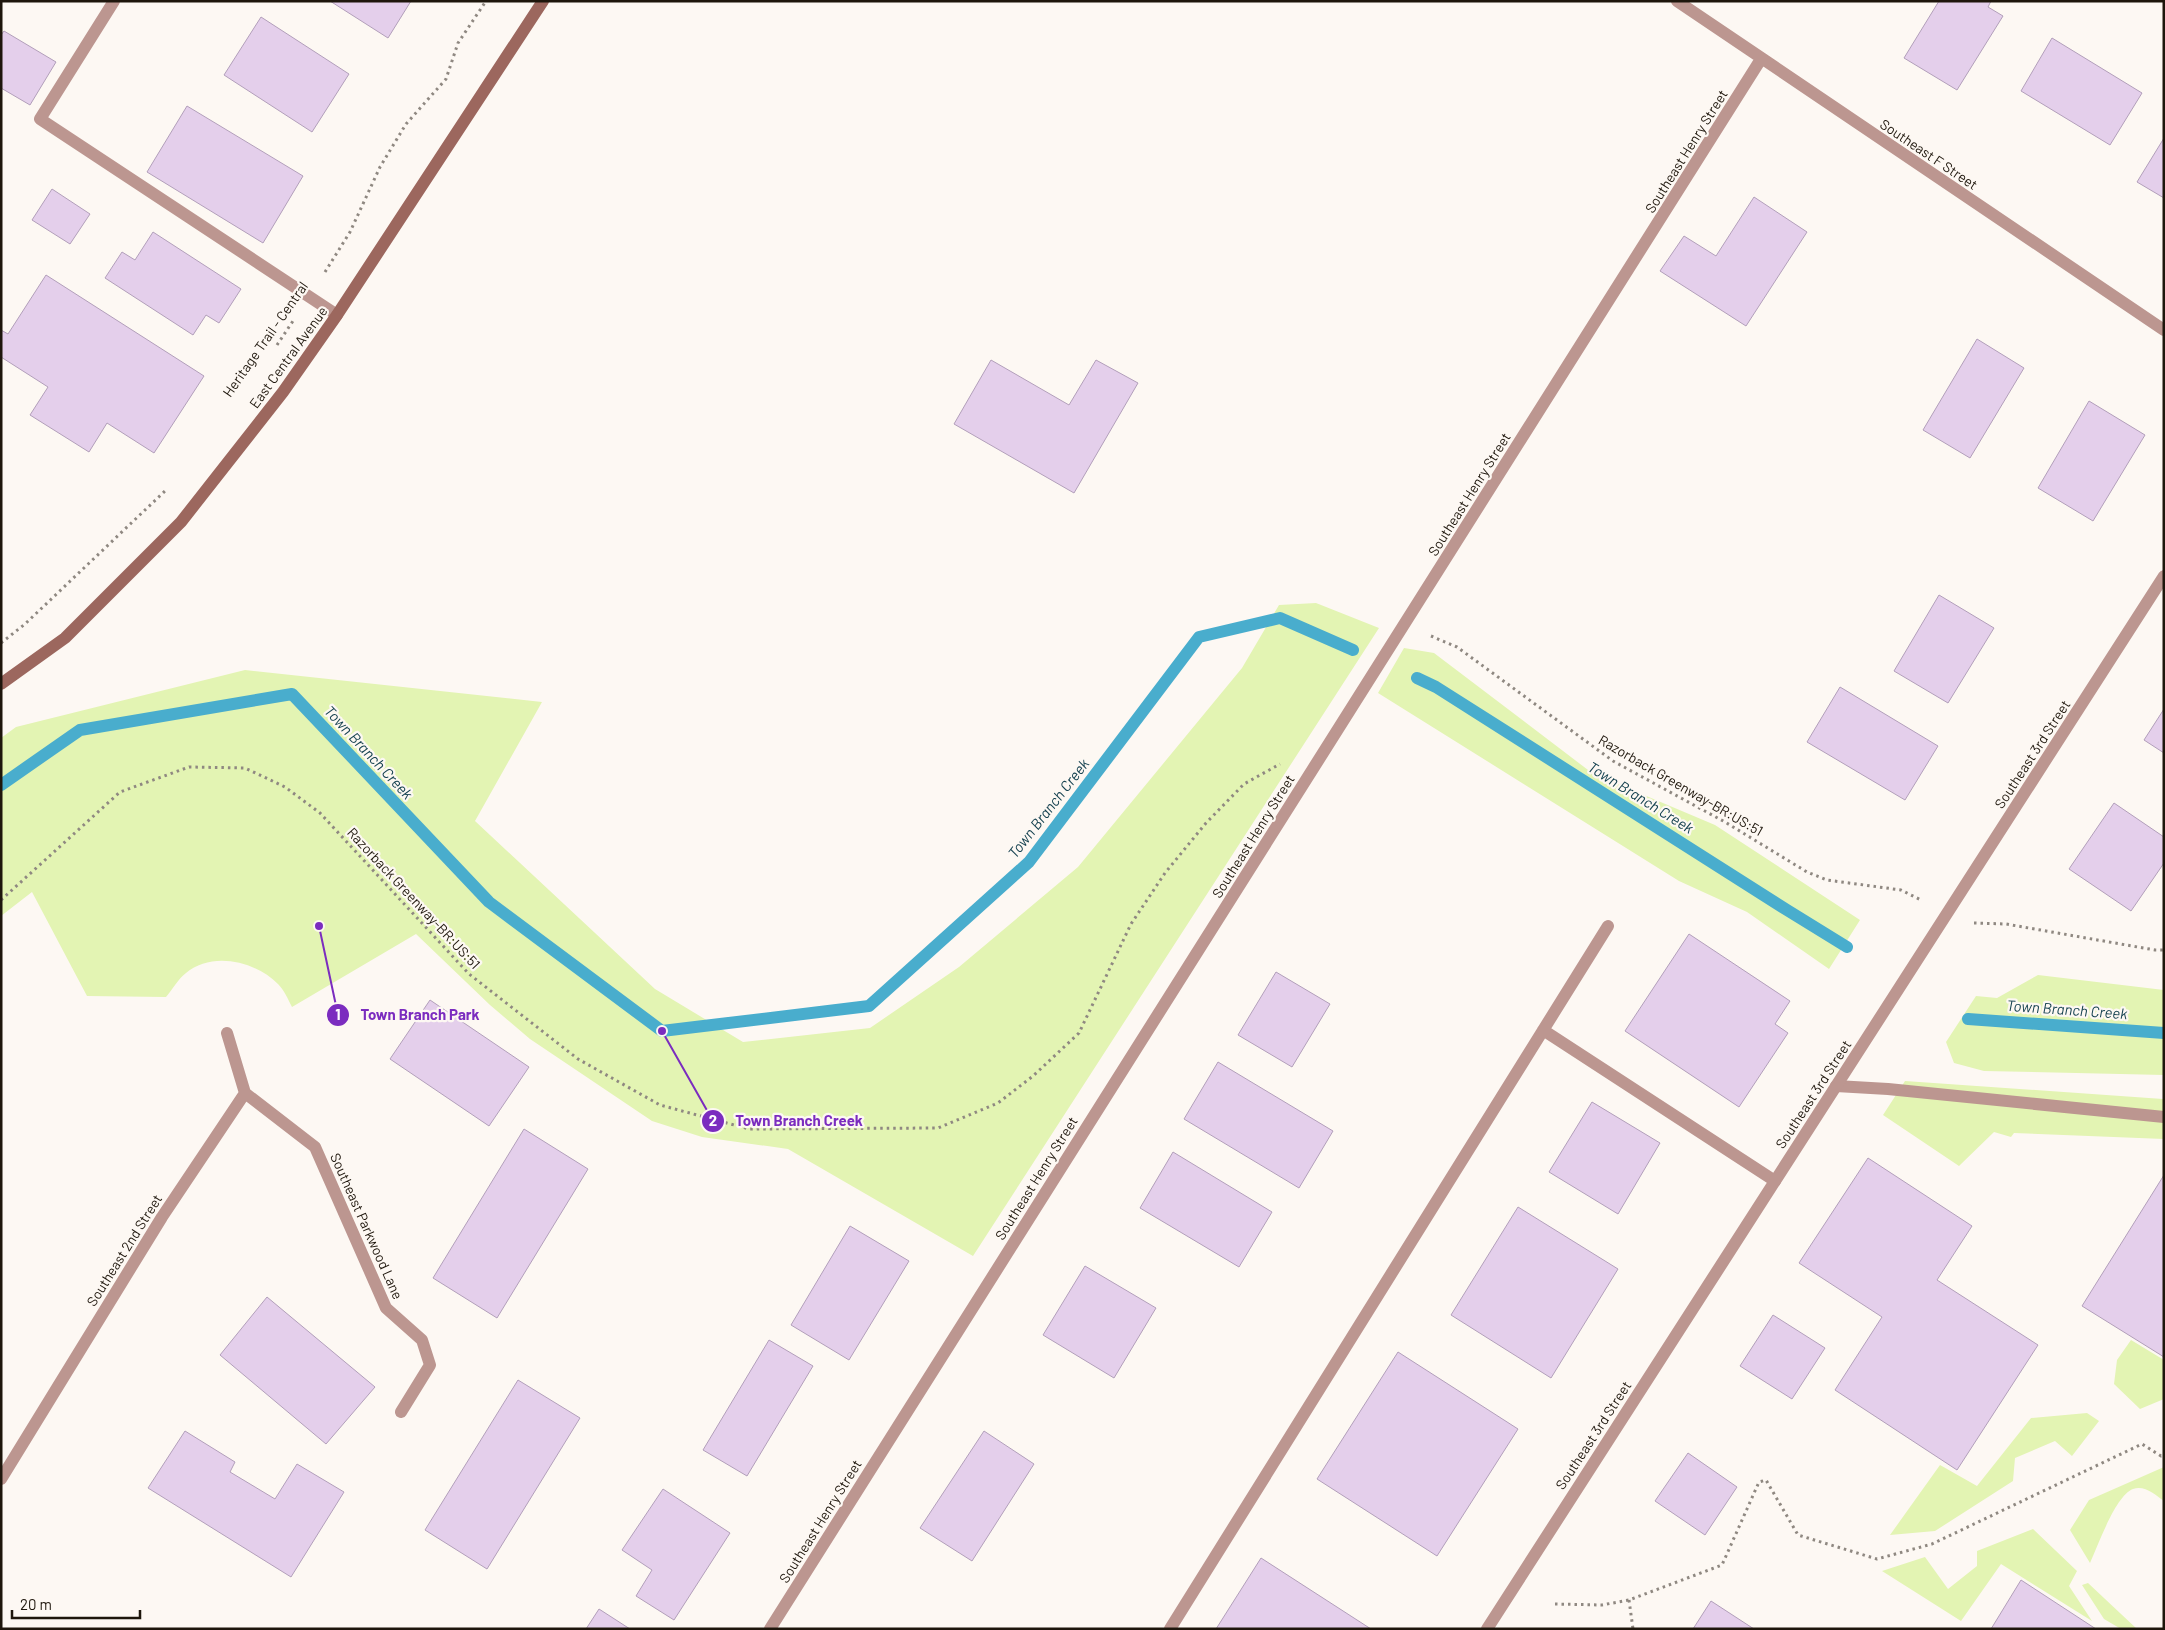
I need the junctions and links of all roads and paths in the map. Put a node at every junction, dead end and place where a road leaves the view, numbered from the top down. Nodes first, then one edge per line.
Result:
1 (114, 1) edge
2 (486, 1) edge
3 (544, 1) edge
4 (1677, 1) edge
5 (1762, 59) junction
6 (309, 297) junction
7 (337, 316) junction
8 (2164, 330) edge
9 (272, 352) dead end
10 (169, 486) dead end
11 (2164, 576) edge
12 (1393, 642) junction
13 (1, 643) edge
14 (1, 684) edge
15 (1318, 760) junction
16 (1, 900) edge
17 (1923, 901) dead end
18 (1965, 922) dead end
19 (1608, 926) dead end
20 (2164, 950) edge
21 (1543, 1030) junction
22 (227, 1033) dead end
23 (1836, 1086) junction
24 (245, 1092) junction
25 (2164, 1118) edge
26 (1774, 1181) junction
27 (401, 1412) dead end
28 (2164, 1455) edge
29 (1, 1479) edge
30 (1629, 1600) junction
31 (1555, 1604) dead end
32 (770, 1629) edge
33 (1170, 1629) edge
34 (1487, 1629) edge
35 (1633, 1629) edge

1 - 6 street
2 - 6 path, Heritage Trail - Central
3 - 7 main road, East Central Avenue
4 - 5 street, Southeast F Street
5 - 8 street, Southeast F Street
5 - 12 street, Southeast Henry Street
6 - 7 street
6 - 9 path, Heritage Trail - Central
7 - 14 main road, East Central Avenue
10 - 13 path
11 - 23 street, Southeast 3rd Street
12 - 15 street, Southeast Henry Street
12 - 17 path, Razorback Greenway-BR:US:51
15 - 16 path, Razorback Greenway-BR:US:51
15 - 32 street, Southeast Henry Street
18 - 20 path
19 - 21 street
21 - 26 street
21 - 33 street
22 - 24 street
23 - 25 street
23 - 26 street, Southeast 3rd Street
24 - 27 street, Southeast Parkwood Lane
24 - 29 street, Southeast 2nd Street
26 - 34 street, Southeast 3rd Street
28 - 30 path
30 - 31 path
30 - 35 path

